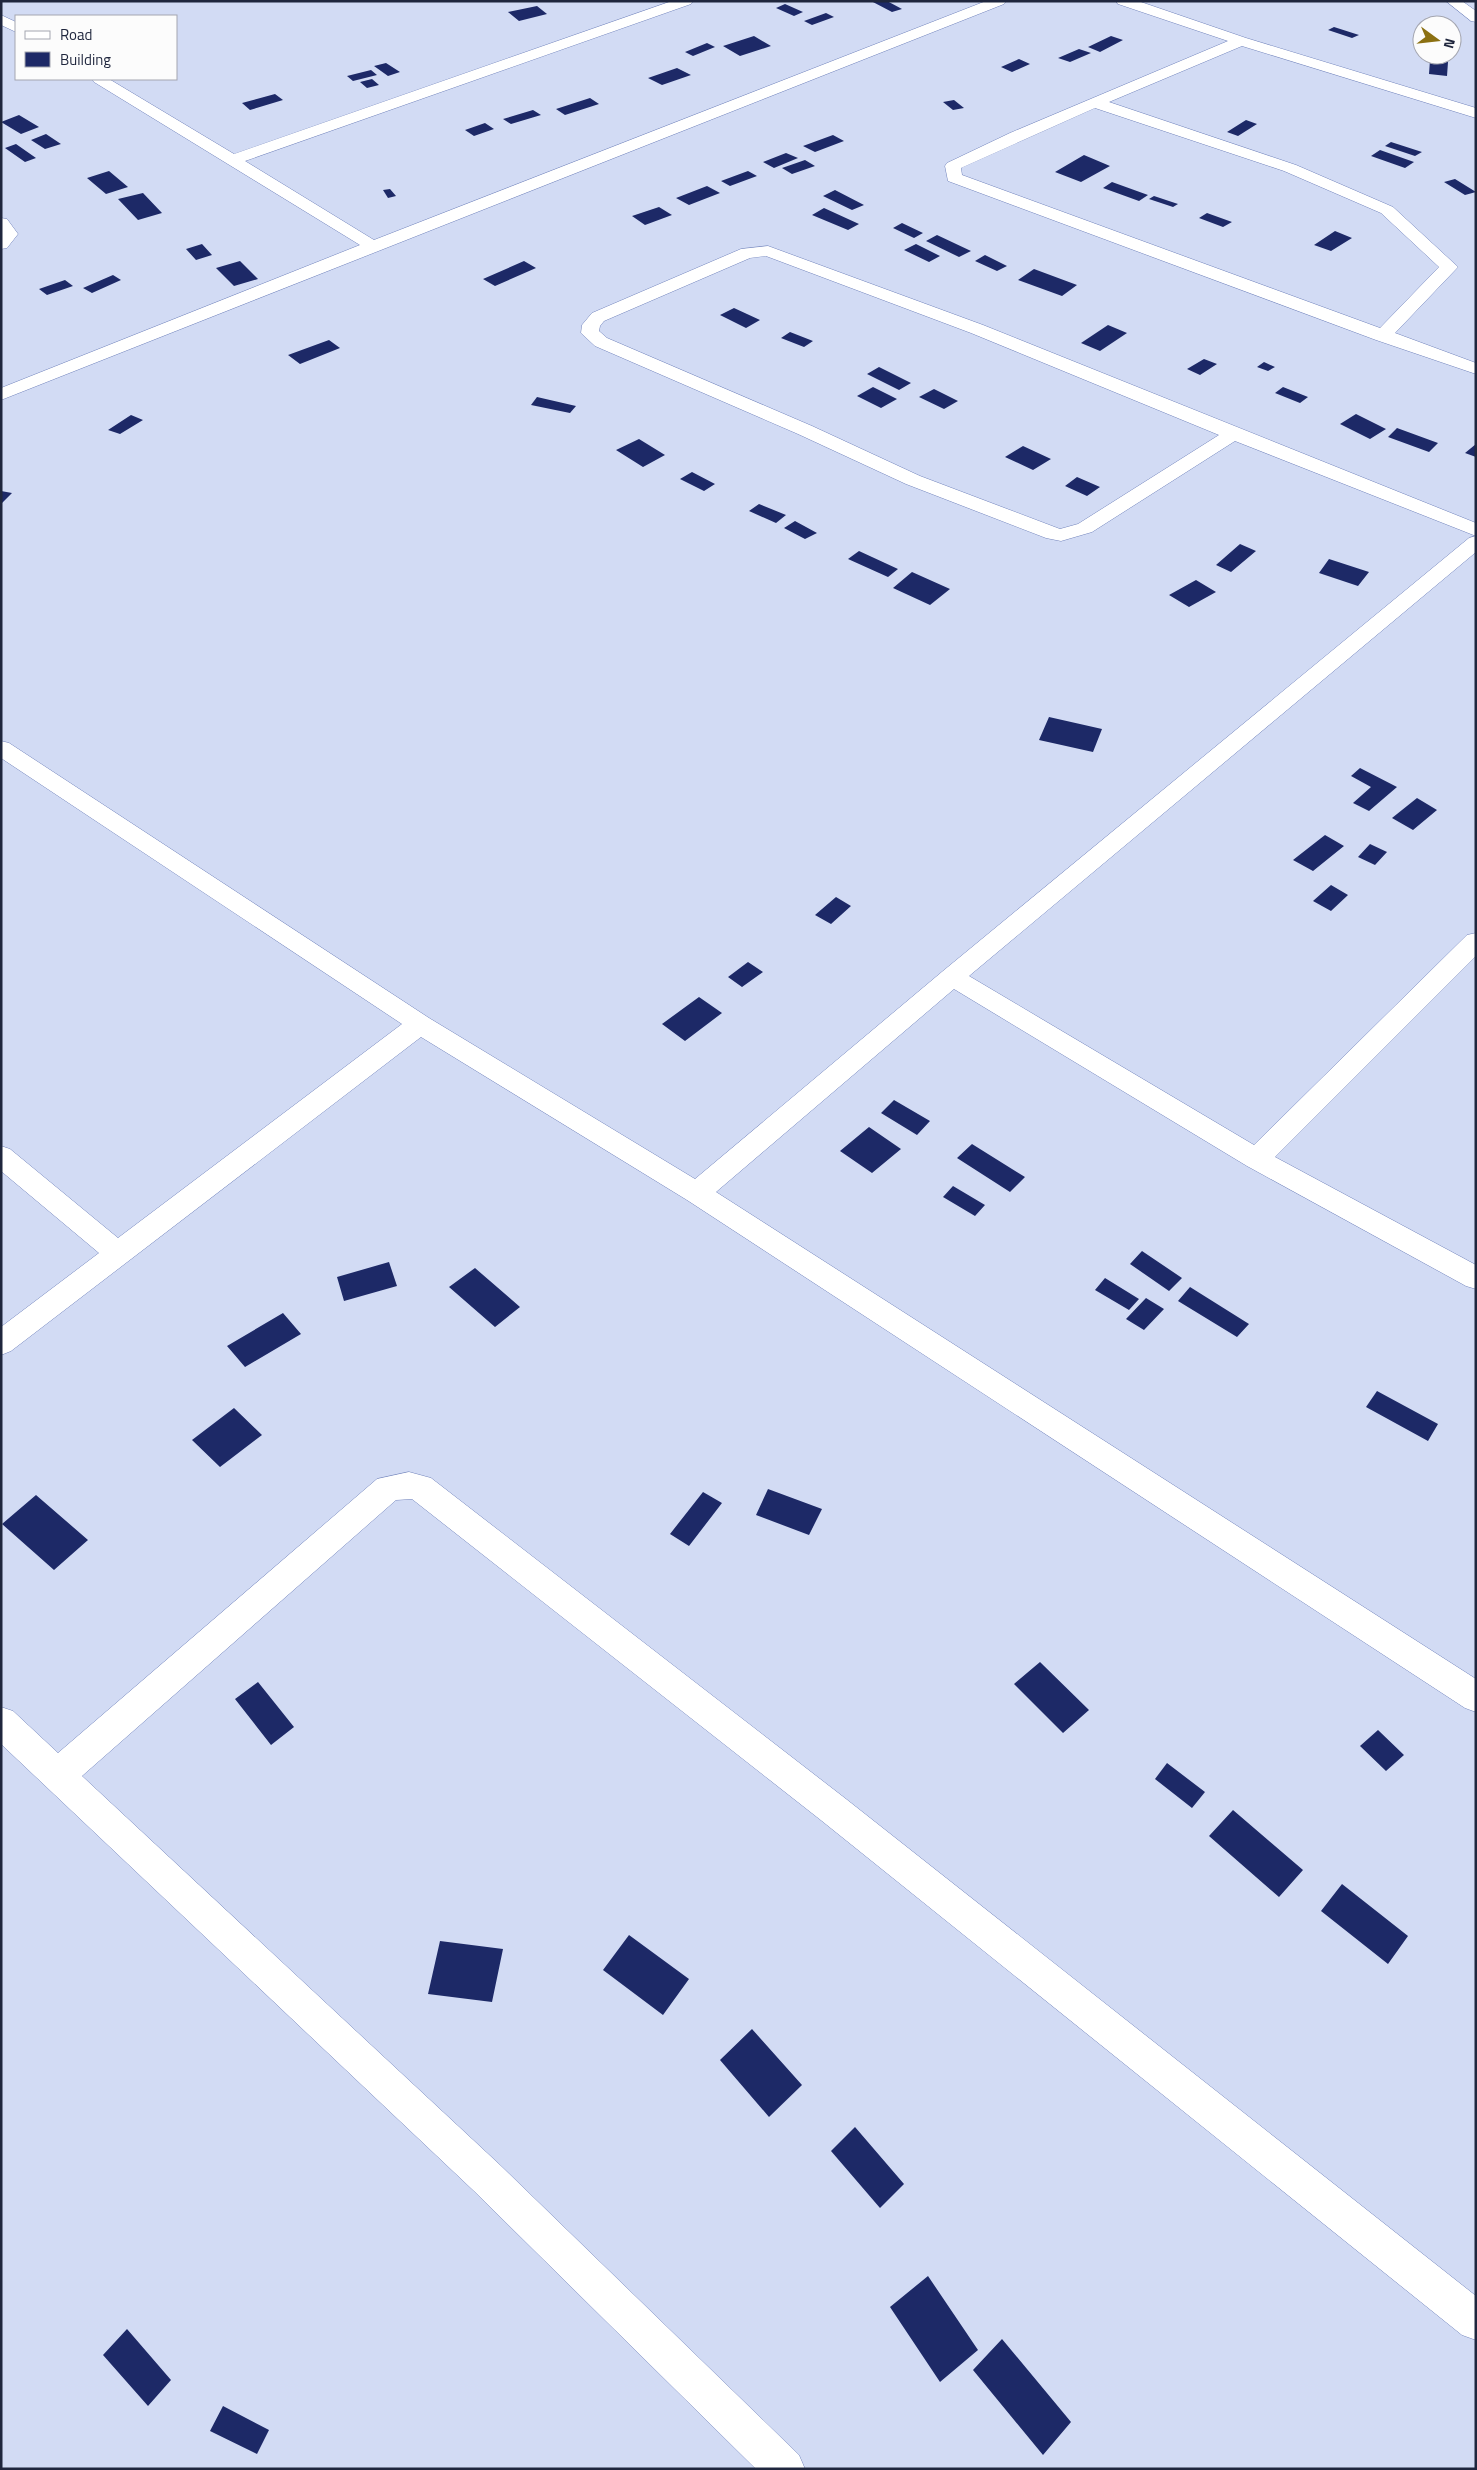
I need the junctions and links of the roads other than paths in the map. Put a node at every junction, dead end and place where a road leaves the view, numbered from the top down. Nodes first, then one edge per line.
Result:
1 (686, 1) edge
2 (999, 1) edge
3 (1123, 1) edge
4 (1454, 1) edge
5 (1476, 18) edge
6 (1241, 41) junction
7 (101, 80) edge
8 (1095, 103) junction
9 (1476, 113) edge
10 (233, 160) junction
11 (1, 223) edge
12 (1, 244) edge
13 (373, 246) junction
14 (1382, 336) junction
15 (1476, 369) edge
16 (1, 395) edge
17 (1233, 434) junction
18 (1476, 530) edge
19 (1476, 542) edge
20 (1, 748) edge
21 (1476, 941) edge
22 (952, 977) junction
23 (420, 1024) junction
24 (1, 1156) edge
25 (1256, 1159) junction
26 (697, 1193) junction
27 (117, 1253) junction
28 (1476, 1278) edge
29 (1, 1343) edge
30 (1476, 1697) edge
31 (1, 1722) edge
32 (59, 1774) junction
33 (1476, 2321) edge
34 (785, 2469) edge

1 - 10 street
2 - 13 street
3 - 6 street
4 - 5 street
6 - 8 street
6 - 9 street
7 - 10 street
8 - 14 street
8 - 14 street
10 - 13 street
11 - 12 street
13 - 16 street
14 - 15 street
17 - 17 street
17 - 18 street
19 - 22 street
20 - 23 street
21 - 25 street
22 - 25 street
22 - 26 street
23 - 26 street
23 - 27 street
24 - 27 street
25 - 28 street
26 - 30 street
27 - 29 street
31 - 32 street
32 - 33 street
32 - 34 street

